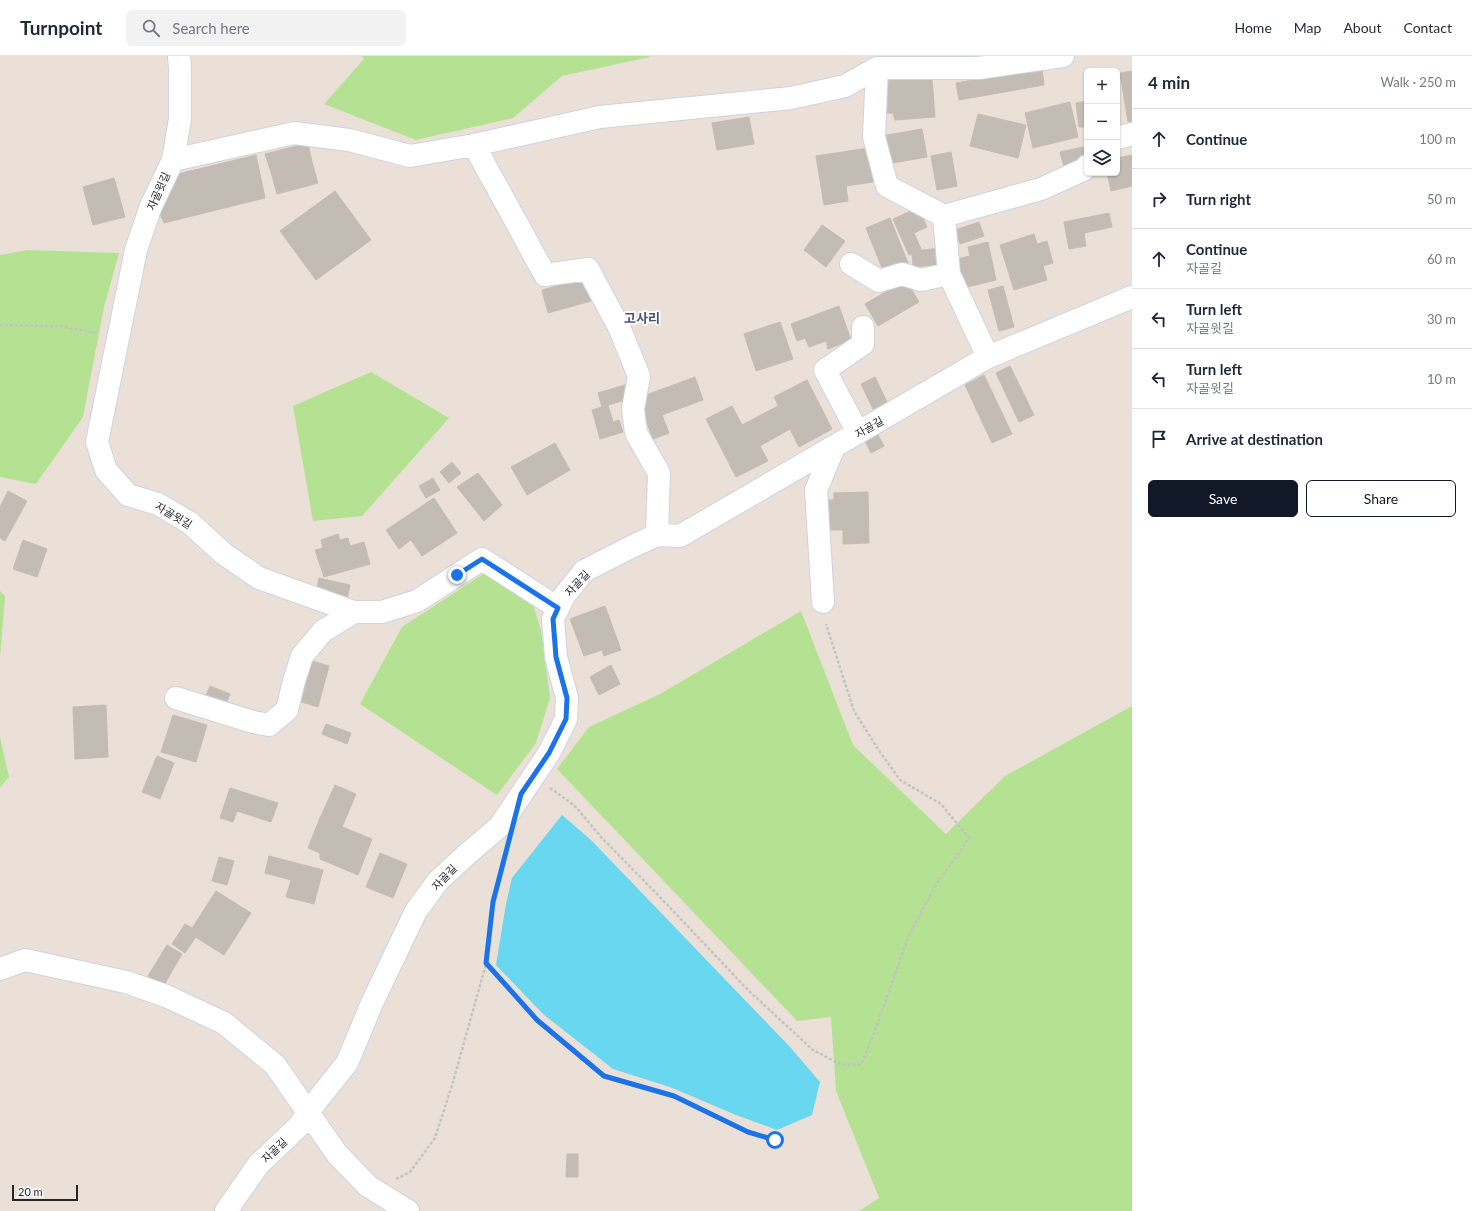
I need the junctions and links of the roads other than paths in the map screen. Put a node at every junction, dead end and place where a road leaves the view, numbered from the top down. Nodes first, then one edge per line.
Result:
1 (179, 56) edge
2 (1063, 56) edge
3 (877, 68) junction
4 (1132, 134) edge
5 (1120, 137) edge
6 (474, 145) junction
7 (173, 160) junction
8 (1084, 169) edge
9 (944, 216) junction
10 (851, 264) dead end
11 (949, 274) junction
12 (1132, 297) edge
13 (863, 327) dead end
14 (988, 357) junction
15 (858, 433) junction
16 (834, 447) junction
17 (658, 535) junction
18 (823, 602) road end
19 (558, 608) junction
20 (354, 612) junction
21 (176, 698) dead end
22 (0, 969) edge
23 (308, 1112) junction
24 (226, 1211) edge
25 (408, 1211) edge

1 - 7 street, 자골윗길
2 - 3 street
3 - 6 street
3 - 9 street
4 - 5 street
6 - 7 street
6 - 17 street
7 - 20 street, 자골윗길
8 - 9 street
9 - 11 street
10 - 11 street
11 - 14 street
12 - 14 street, 자골길
13 - 15 street
14 - 15 street, 자골길
15 - 16 street, 자골길
16 - 17 street, 자골길
16 - 18 street
17 - 19 street, 자골길
19 - 20 street, 자골윗길
19 - 23 street, 자골길
20 - 21 street
22 - 23 street
23 - 24 street, 자골길
23 - 25 street

